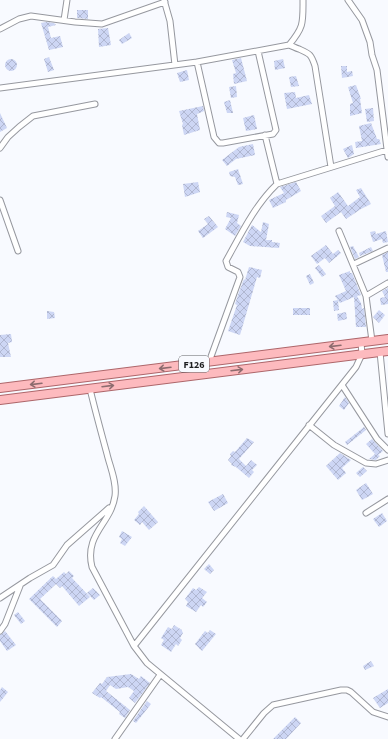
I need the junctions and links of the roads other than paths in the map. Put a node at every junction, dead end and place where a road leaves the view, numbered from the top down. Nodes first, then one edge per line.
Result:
1 (67, 0) edge
2 (303, 0) edge
3 (348, 0) edge
4 (164, 1) edge
5 (64, 20) junction
6 (0, 29) edge
7 (289, 45) junction
8 (258, 51) junction
9 (197, 62) junction
10 (175, 65) junction
11 (0, 88) edge
12 (95, 104) dead end
13 (265, 135) junction
14 (0, 148) edge
15 (388, 150) edge
16 (388, 158) edge
17 (331, 167) junction
18 (277, 184) junction
19 (0, 200) edge
20 (339, 231) dead end
21 (388, 248) edge
22 (18, 251) dead end
23 (354, 264) junction
24 (388, 283) edge
25 (366, 296) junction
26 (388, 339) edge
27 (372, 341) junction
28 (361, 343) junction
29 (384, 351) edge
30 (362, 354) junction
31 (209, 362) junction
32 (342, 385) junction
33 (1, 388) edge
34 (90, 389) junction
35 (0, 400) edge
36 (309, 425) junction
37 (388, 434) edge
38 (388, 450) edge
39 (388, 460) edge
40 (388, 499) edge
41 (113, 505) junction
42 (366, 513) dead end
43 (20, 586) junction
44 (0, 598) edge
45 (0, 631) edge
46 (134, 646) junction
47 (160, 675) junction
48 (388, 717) edge
49 (115, 739) edge
50 (240, 739) edge
51 (243, 739) edge

1 - 5 street
2 - 7 street
3 - 15 street
4 - 5 street
4 - 10 street
5 - 6 street
7 - 8 street
7 - 17 street
8 - 9 street
8 - 13 street
9 - 10 street
9 - 13 street
10 - 11 street
12 - 14 street
13 - 18 street
15 - 16 street
15 - 17 street
17 - 18 street
18 - 31 street
19 - 22 street
20 - 23 street
21 - 23 street
23 - 25 street
24 - 25 street
25 - 27 street
26 - 27 main road, F126
27 - 28 main road, F126
28 - 30 street
28 -> 31 main road, F126
29 - 30 main road, F126
29 - 37 street
30 - 32 street
34 -> 30 main road, F126
31 -> 33 main road, F126
32 - 36 street
32 - 38 street
34 - 35 main road, F126
34 - 41 street
36 - 39 street
36 - 46 street
40 - 42 street
41 - 43 street
41 - 46 street
43 - 44 street
43 - 45 street
46 - 47 street
47 - 49 street
47 - 50 street
48 - 51 street

